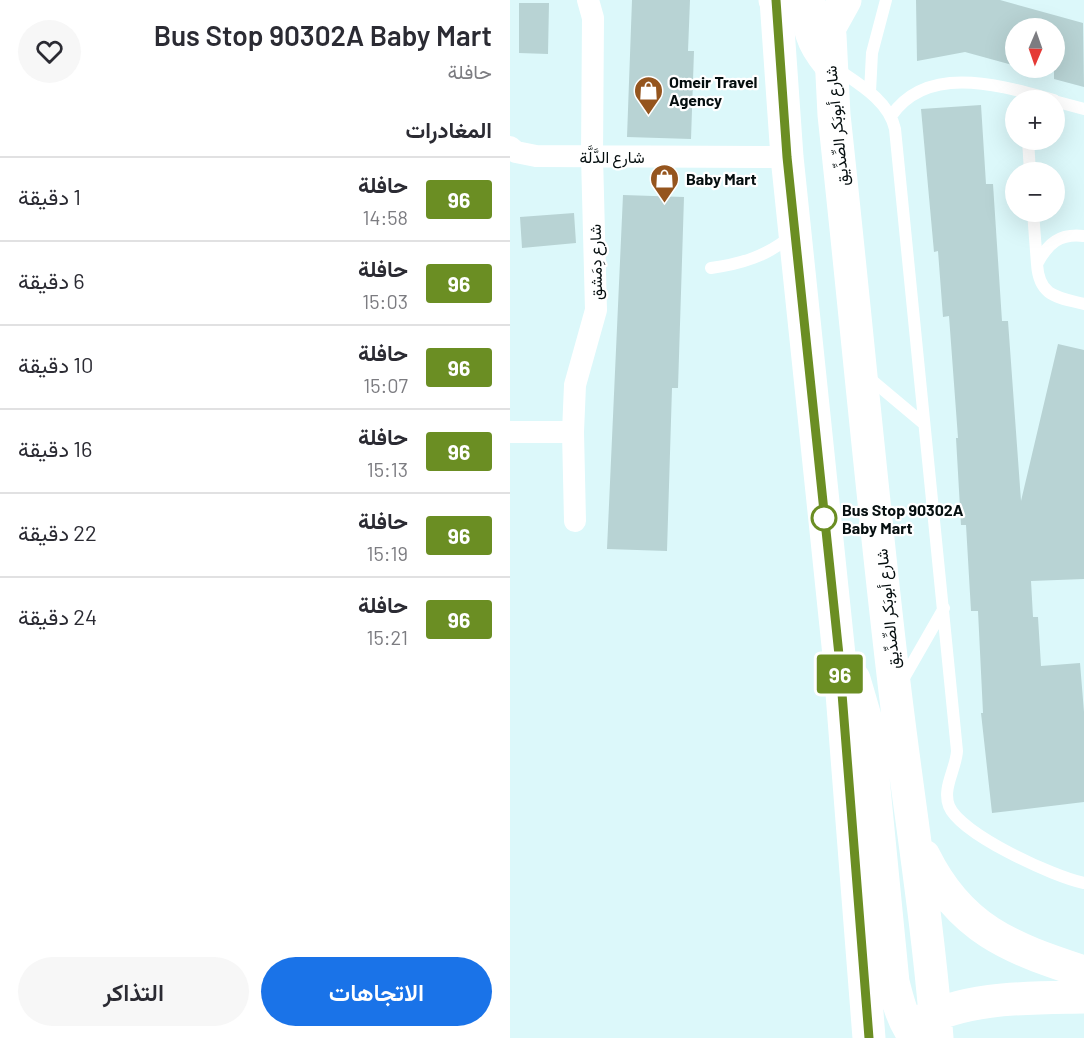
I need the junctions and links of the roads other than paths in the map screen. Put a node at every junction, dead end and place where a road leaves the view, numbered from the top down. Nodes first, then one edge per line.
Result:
1 (810, 0) edge
2 (886, 0) edge
3 (776, 1) edge
4 (591, 9) edge
5 (836, 9) edge
6 (829, 63) junction
7 (1011, 90) edge
8 (870, 92) junction
9 (1065, 103) edge
10 (1084, 109) edge
11 (891, 116) junction
12 (510, 147) edge
13 (592, 156) junction
14 (787, 157) junction
15 (1034, 222) edge
16 (796, 232) junction
17 (1084, 236) edge
18 (1037, 264) junction
19 (711, 268) dead end
20 (1084, 304) edge
21 (862, 372) junction
22 (924, 424) junction
23 (510, 432) edge
24 (573, 432) junction
25 (575, 521) dead end
26 (944, 608) junction
27 (839, 655) junction
28 (896, 692) junction
29 (917, 842) junction
30 (1084, 883) edge
31 (1084, 972) edge
32 (1084, 997) edge
33 (919, 1031) edge
34 (869, 1038) edge

1 - 6 main road
2 - 8 lane
3 - 14 main road
4 - 13 street, شارع دِمَشق
5 - 6 main road, شارع أبوبَكر الصِّدِّيق
6 - 8 lane
6 - 21 main road, شارع أبوبَكر الصِّدِّيق
7 - 11 lane
8 - 11 lane
9 - 10 lane
11 - 22 lane
12 - 13 street, شارع الدَّلَّة
13 - 14 street, شارع الدَّلَّة
13 - 24 street, شارع دِمَشق
14 - 16 main road
15 - 18 lane
16 - 19 lane
16 - 27 main road
17 - 18 lane
18 - 20 lane
21 - 22 lane
21 - 28 main road, شارع أبوبَكر الصِّدِّيق
22 - 26 lane
23 - 24 street
24 - 25 street, شارع دِمَشق
26 - 28 lane
26 - 30 lane
27 - 33 main road
27 - 34 main road
28 - 29 main road, شارع أبوبَكر الصِّدِّيق
29 - 31 main road
29 - 33 main road, شارع أبوبَكر الصِّدِّيق
32 - 33 main road

